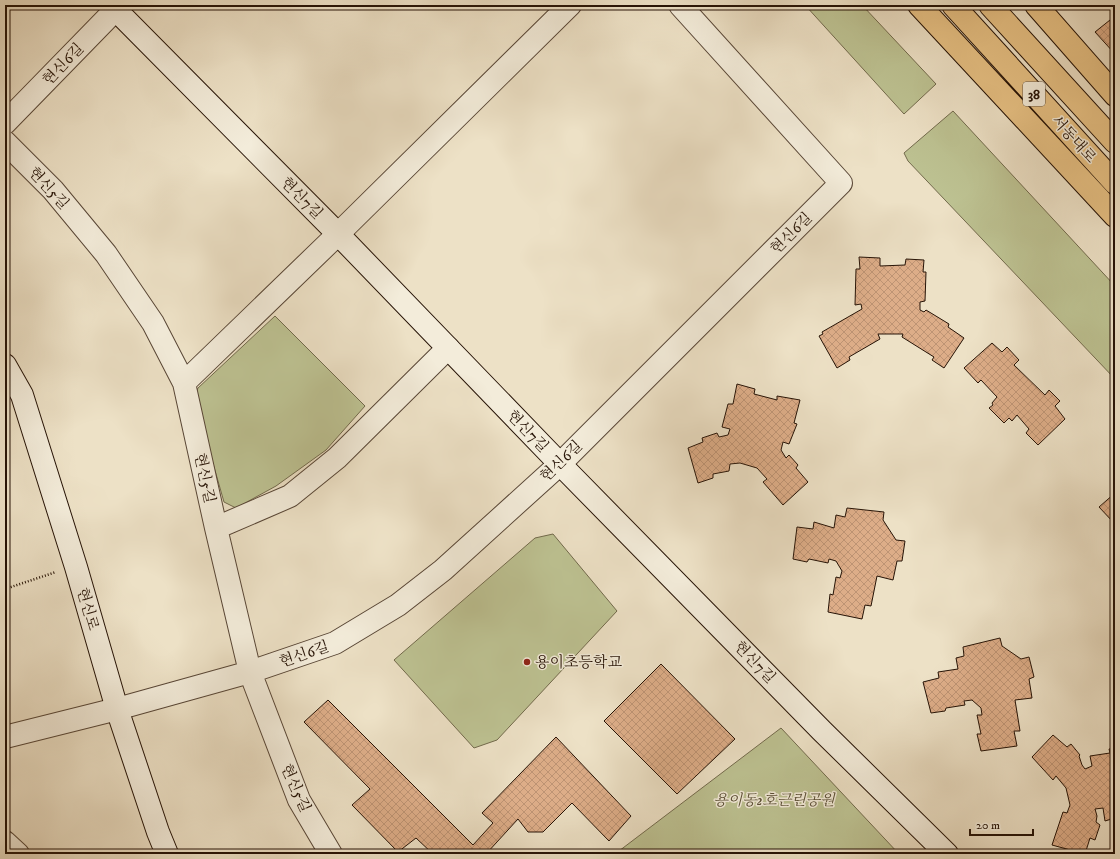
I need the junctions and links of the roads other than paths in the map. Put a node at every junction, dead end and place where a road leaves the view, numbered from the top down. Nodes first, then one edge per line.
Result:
1 (570, 5) edge
2 (680, 5) edge
3 (919, 5) edge
4 (953, 5) edge
5 (990, 5) edge
6 (1036, 5) edge
7 (115, 7) edge
8 (1115, 95) edge
9 (5, 122) edge
10 (5, 142) edge
11 (1115, 142) edge
12 (1115, 183) edge
13 (1115, 216) edge
14 (338, 234) junction
15 (448, 348) junction
16 (5, 365) edge
17 (184, 383) junction
18 (560, 464) junction
19 (216, 528) junction
20 (250, 672) junction
21 (117, 709) junction
22 (5, 737) edge
23 (5, 842) edge
24 (18, 854) edge
25 (167, 854) edge
26 (331, 854) edge
27 (947, 854) edge

1 - 14 street
2 - 18 street, 현신6길
3 - 13 main road
4 - 12 main road, 서동대로 / 38
5 - 11 main road, 서동대로 / 38
6 - 8 main road
7 - 9 street, 현신6길
7 - 14 street, 현신7길
10 - 17 street, 현신5길
14 - 15 street, 현신7길
14 - 17 street
15 - 18 street, 현신7길
15 - 19 street
16 - 21 street, 현신로
17 - 19 street, 현신5길
18 - 20 street, 현신6길
18 - 27 street, 현신7길
19 - 20 street, 현신5길
20 - 21 street, 현신6길
20 - 26 street, 현신5길
21 - 22 street, 현신6길
21 - 25 street, 현신로
23 - 24 street

